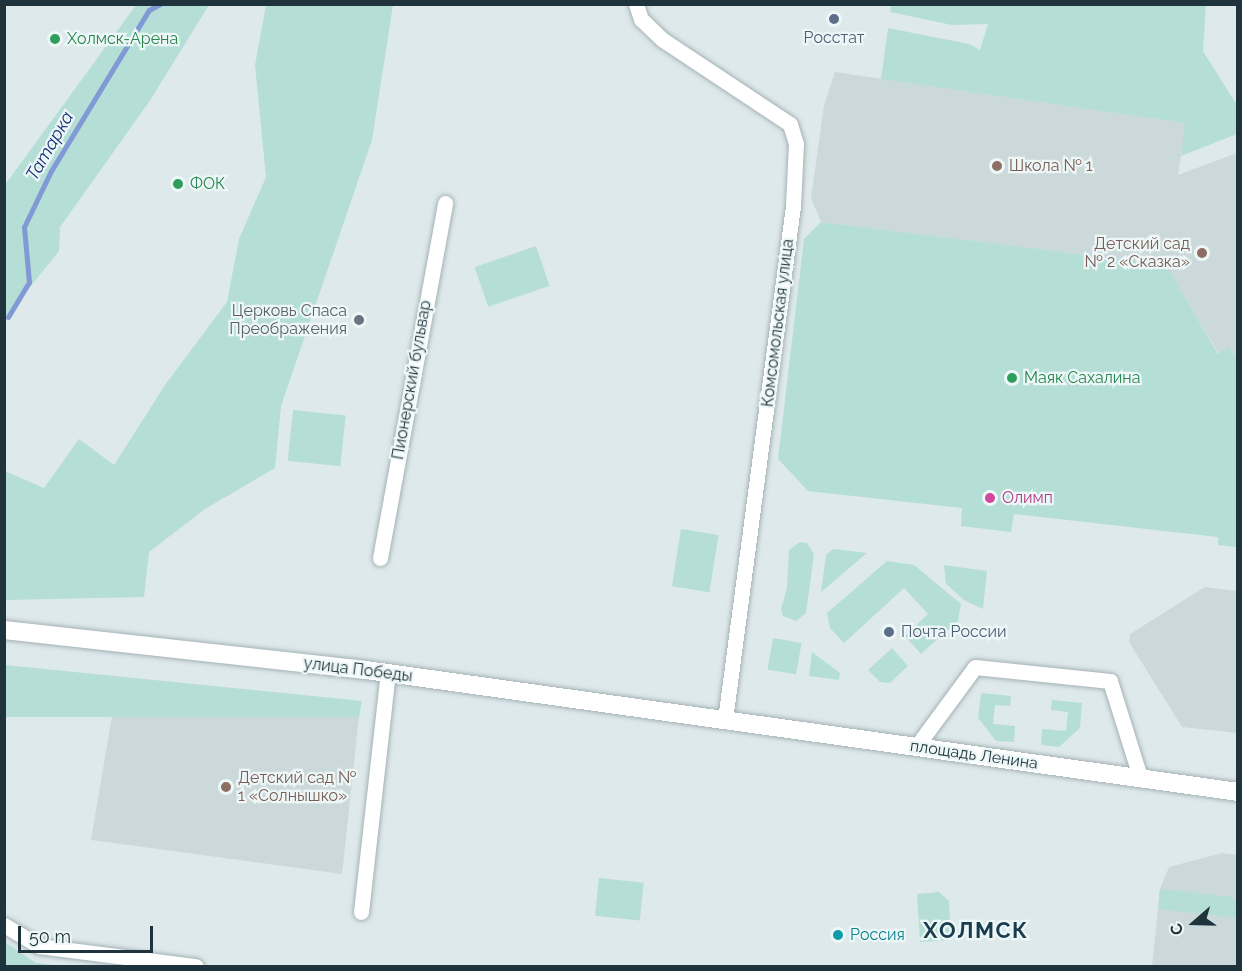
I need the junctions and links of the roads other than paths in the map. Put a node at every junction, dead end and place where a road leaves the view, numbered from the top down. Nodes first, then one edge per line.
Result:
1 (636, 4) edge
2 (445, 203) dead end
3 (380, 558) dead end
4 (4, 630) edge
5 (388, 673) junction
6 (718, 718) junction
7 (916, 747) junction
8 (1140, 777) junction
9 (1238, 792) edge
10 (361, 912) dead end
11 (4, 925) edge
12 (196, 966) edge

1 - 6 street, Комсомольская улица
2 - 3 street, Пионерский бульвар
4 - 5 main road, улица Победы
5 - 6 main road, улица Победы
5 - 10 street
6 - 7 main road, площадь Ленина
7 - 8 main road, площадь Ленина
7 - 8 street
8 - 9 main road, площадь Ленина
11 - 12 street

